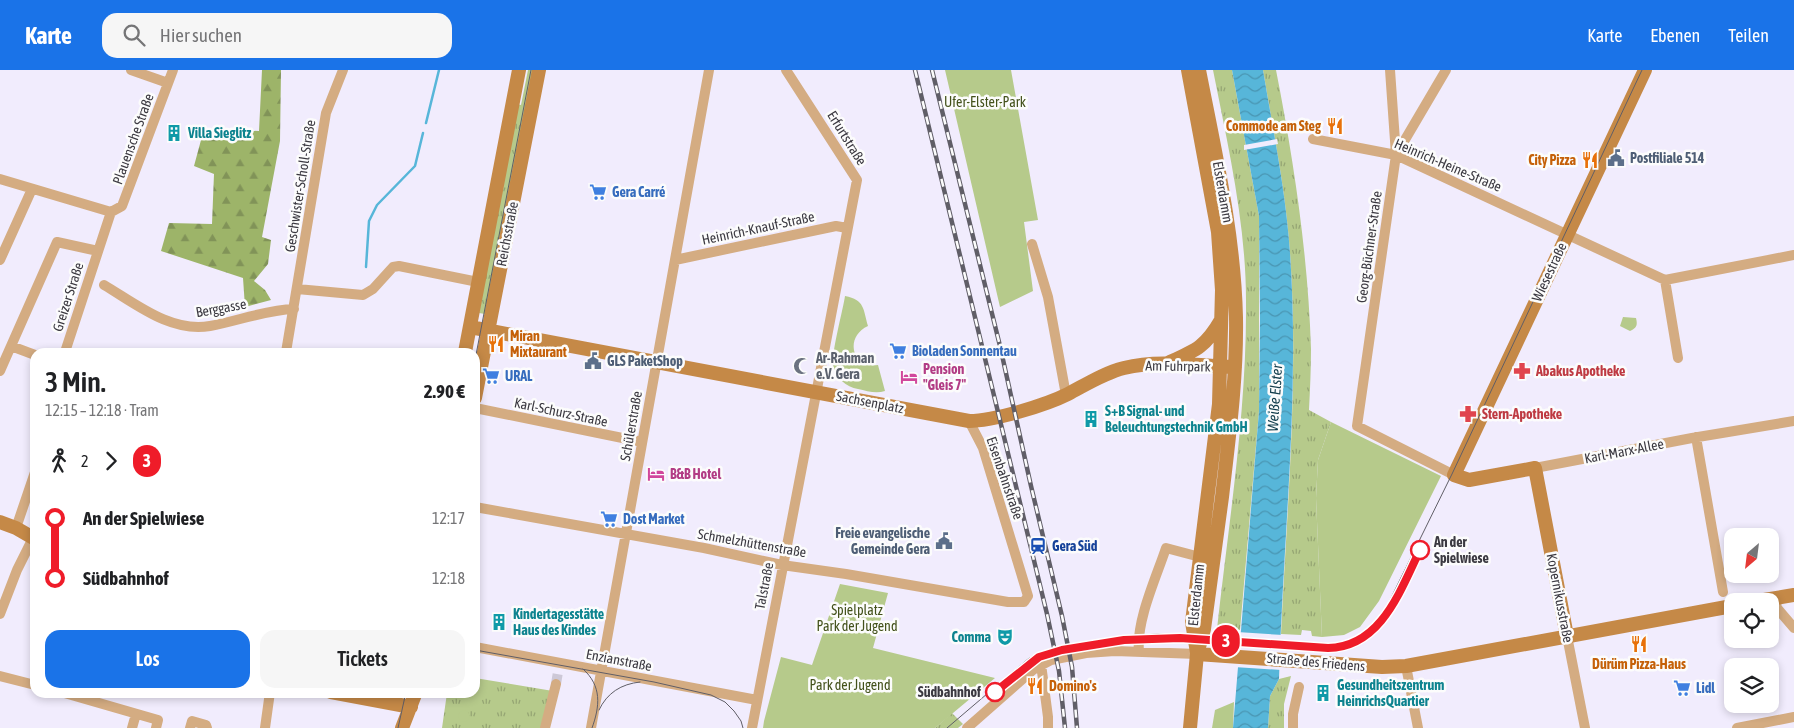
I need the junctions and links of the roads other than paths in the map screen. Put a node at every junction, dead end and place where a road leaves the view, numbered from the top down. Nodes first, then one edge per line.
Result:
1 (131, 70) edge
2 (173, 70) edge
3 (343, 70) edge
4 (519, 70) edge
5 (539, 70) edge
6 (709, 70) edge
7 (786, 70) edge
8 (1188, 70) edge
9 (1199, 70) edge
10 (1390, 70) edge
11 (1446, 70) edge
12 (1645, 70) edge
13 (168, 82) junction
14 (1313, 139) dead end
15 (1396, 155) junction
16 (0, 179) edge
17 (32, 188) junction
18 (111, 212) junction
19 (847, 228) junction
20 (1568, 234) junction
21 (1032, 244) dead end
22 (98, 251) junction
23 (1794, 255) edge
24 (0, 260) edge
25 (675, 260) junction
26 (1664, 280) junction
27 (478, 282) junction
28 (104, 285) dead end
29 (297, 289) junction
30 (294, 310) junction
31 (1222, 319) junction
32 (470, 327) junction
33 (489, 330) junction
34 (11, 346) junction
35 (66, 348) edge
36 (287, 348) edge
37 (466, 348) edge
38 (30, 353) edge
39 (1678, 358) dead end
40 (657, 362) junction
41 (1167, 363) junction
42 (1228, 367) junction
43 (0, 371) edge
44 (480, 374) edge
45 (816, 391) junction
46 (1066, 395) junction
47 (480, 409) edge
48 (969, 421) junction
49 (1794, 421) edge
50 (1696, 437) junction
51 (642, 442) junction
52 (1535, 468) junction
53 (1454, 475) junction
54 (30, 487) edge
55 (480, 508) edge
56 (0, 522) edge
57 (16, 528) junction
58 (626, 535) junction
59 (30, 537) edge
60 (30, 546) edge
61 (1200, 557) junction
62 (782, 565) junction
63 (1723, 592) dead end
64 (1794, 595) edge
65 (1779, 597) edge
66 (1024, 602) joint
67 (1724, 607) edge
68 (1779, 610) edge
69 (0, 614) edge
70 (1794, 628) edge
71 (1567, 636) junction
72 (480, 648) edge
73 (1139, 651) junction
74 (1198, 654) junction
75 (1042, 664) junction
76 (1406, 666) junction
77 (601, 671) junction
78 (0, 676) edge
79 (30, 684) edge
80 (556, 684) tunnel mouth
81 (1299, 687) dead end
82 (81, 698) edge
83 (269, 698) edge
84 (379, 698) edge
85 (757, 700) junction
86 (403, 701) edge
87 (136, 714) junction
88 (1794, 717) edge
89 (402, 727) edge
90 (1750, 727) edge
91 (132, 728) edge
92 (156, 728) edge
93 (190, 728) edge
94 (207, 728) edge
95 (265, 728) edge
96 (545, 728) edge
97 (591, 728) edge
98 (752, 728) edge
99 (967, 728) edge
100 (1048, 728) edge
101 (1190, 728) edge
102 (1293, 728) edge
103 (1418, 728) edge
104 (1585, 728) edge
105 (1737, 728) edge

1 - 13 street
2 - 13 street, Plauensche Straße
3 - 29 street, Geschwister-Scholl-Straße
4 - 27 main road, Reichsstraße
5 - 33 main road, Reichsstraße
6 - 25 street, Schülerstraße
7 - 19 street, Erfurtstraße
8 - 31 main road, Elsterdamm
9 - 42 main road, Elsterdamm
10 - 15 street, Georg-Büchner-Straße
11 - 15 street
12 - 20 main road, Wiesestraße
13 - 18 street, Plauensche Straße
14 - 15 street, Heinrich-Heine-Straße
15 - 20 street, Heinrich-Heine-Straße
15 - 53 street, Georg-Büchner-Straße
16 - 17 street
17 - 18 street
17 - 24 street
18 - 22 street, Greizer Straße
19 - 25 street, Heinrich-Knauf-Straße
19 - 45 street
20 - 26 street, Heinrich-Heine-Straße
20 - 53 main road, Wiesestraße
21 - 46 street
22 - 34 street, Greizer Straße
22 - 35 street, Greizer Straße
23 - 26 street
25 - 40 street, Schülerstraße
26 - 39 street
27 - 29 street
27 - 32 main road, Reichsstraße
28 - 30 street, Berggasse
29 - 30 street, Geschwister-Scholl-Straße
30 - 36 street, Geschwister-Scholl-Straße
31 - 41 main road
31 - 42 main road, Elsterdamm
32 - 33 main road, Sachsenplatz
32 - 37 main road, Reichsstraße
33 - 40 main road, Sachsenplatz
33 - 44 main road, Reichsstraße
34 - 38 street
34 - 43 street, Greizer Straße
40 - 45 main road, Sachsenplatz
40 - 51 street, Schülerstraße
41 - 42 main road, Am Fuhrpark
41 - 46 main road, Am Fuhrpark
42 - 61 main road, Elsterdamm
42 - 74 main road, Elsterdamm
45 - 48 main road, Sachsenplatz
45 - 62 street, Talstraße
46 - 48 main road, Am Fuhrpark
47 - 51 street, Karl-Schurz-Straße
48 - 66 street, Eisenbahnstraße
49 - 50 street, Karl-Marx-Allee
50 - 52 street, Karl-Marx-Allee
50 - 63 street
51 - 58 street, Schülerstraße
52 - 53 main road, Karl-Marx-Allee
52 - 71 main road, Kopernikusstraße
54 - 57 street
55 - 58 street, Schmelzhüttenstraße
56 - 57 main road
57 - 59 main road
58 - 62 street, Schmelzhüttenstraße
58 - 77 street, Schülerstraße
60 - 69 street
61 - 73 street
61 - 74 main road, Elsterdamm
62 - 66 street, Schmelzhüttenstraße
62 - 85 street, Talstraße
64 - 65 main road
67 - 71 main road, Straße des Friedens
68 - 70 street
71 - 76 main road, Straße des Friedens
71 - 104 street, Kopernikusstraße
72 - 77 street, Enzianstraße
73 - 74 street
73 - 75 street
74 - 76 main road, Straße des Friedens
74 - 101 main road
75 - 99 street
75 - 100 street
76 - 103 street
77 - 85 street, Enzianstraße
77 - 97 street, Schülerstraße
78 - 79 street
80 - 96 street
81 - 102 street
82 - 87 street
83 - 95 street
84 - 86 main road
85 - 98 street, Talstraße
86 - 89 main road
87 - 91 street
87 - 92 street
88 - 90 street
90 - 105 street
93 - 94 street

